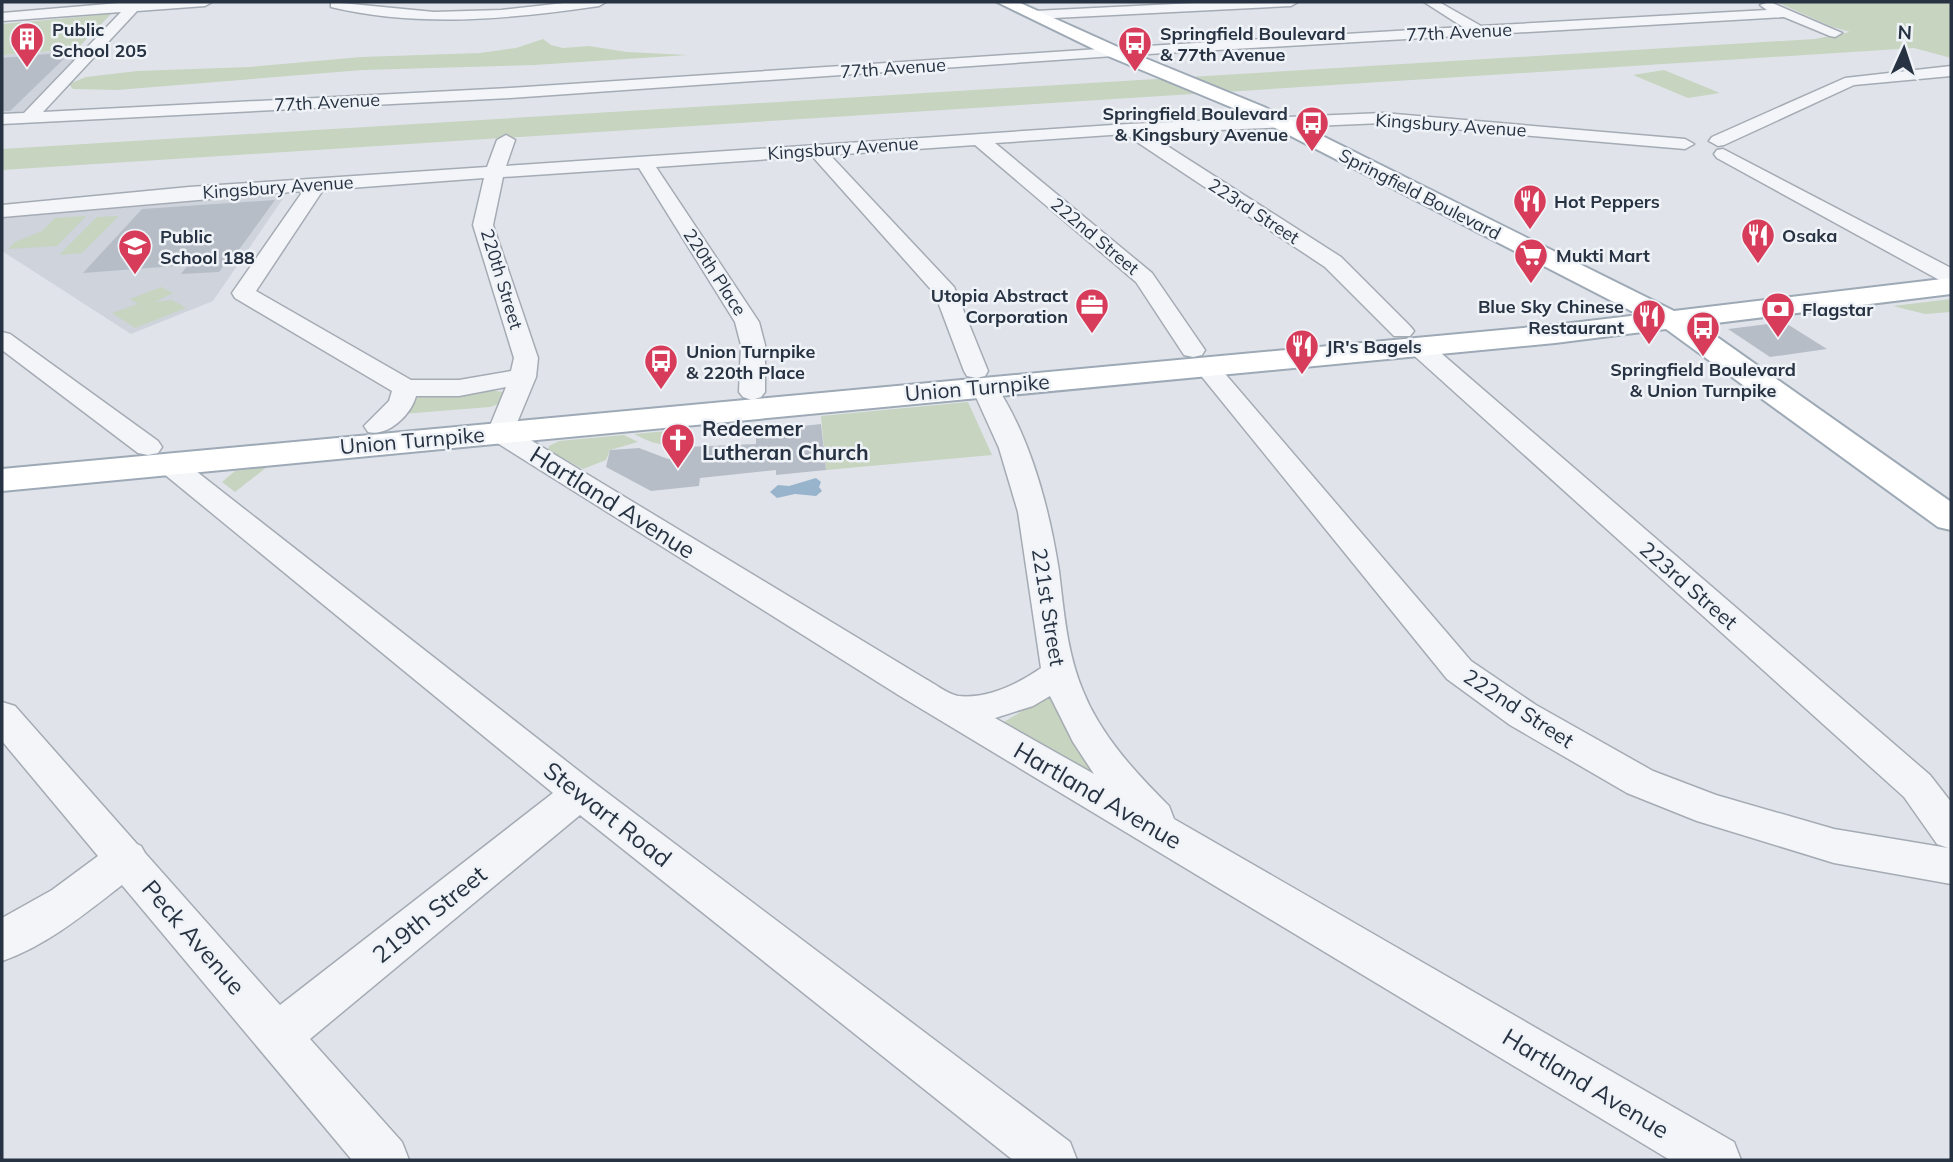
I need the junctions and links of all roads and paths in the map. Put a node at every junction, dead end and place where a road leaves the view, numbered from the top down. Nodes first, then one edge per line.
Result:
1 (12, 2) edge
2 (205, 2) edge
3 (318, 2) edge
4 (589, 2) edge
5 (1005, 2) edge
6 (1291, 2) edge
7 (1430, 2) edge
8 (1760, 2) edge
9 (335, 3) edge
10 (135, 5) edge
11 (2, 10) edge
12 (1784, 13) junction
13 (1034, 15) junction
14 (2, 17) edge
15 (1479, 31) junction
16 (1835, 33) dead end
17 (959, 47) dead end
18 (1114, 52) junction
19 (970, 63) junction
20 (1951, 71) edge
21 (29, 117) junction
22 (2, 119) edge
23 (1280, 124) junction
24 (1128, 129) junction
25 (979, 139) junction
26 (506, 140) dead end
27 (1721, 148) junction
28 (816, 150) junction
29 (644, 162) junction
30 (495, 172) junction
31 (317, 184) junction
32 (2, 211) edge
33 (1948, 275) edge
34 (1659, 315) junction
35 (2, 339) edge
36 (1410, 339) junction
37 (1199, 358) junction
38 (523, 377) junction
39 (980, 378) junction
40 (407, 388) junction
41 (752, 392) junction
42 (503, 424) junction
43 (377, 426) junction
44 (158, 455) junction
45 (2, 460) edge
46 (2, 480) edge
47 (1951, 519) edge
48 (1059, 673) junction
49 (951, 710) junction
50 (2, 716) edge
51 (580, 793) junction
52 (1951, 832) edge
53 (1178, 841) junction
54 (127, 858) junction
55 (1951, 866) edge
56 (2, 942) edge
57 (279, 1035) junction
58 (384, 1160) edge
59 (1052, 1160) edge
60 (1716, 1160) edge

1 - 11 street
2 - 10 street
3 - 9 street
4 - 9 street
5 - 13 main road, Springfield Boulevard
6 - 13 street
7 - 15 street
8 - 12 street
10 - 14 street
10 - 21 street
12 - 15 street, 77th Avenue
12 - 16 street
13 - 18 main road, Springfield Boulevard
15 - 18 street, 77th Avenue
17 - 19 street
18 - 19 street, 77th Avenue
18 - 23 main road, Springfield Boulevard
19 - 21 street, 77th Avenue
20 - 27 street
21 - 22 street, 77th Avenue
23 - 24 street, Kingsbury Avenue
23 - 27 street, Kingsbury Avenue
23 - 34 main road, Springfield Boulevard
24 - 25 street, Kingsbury Avenue
24 - 36 street, 223rd Street
25 - 28 street, Kingsbury Avenue
25 - 37 street, 222nd Street
26 - 30 street, 220th Street
27 - 33 street
28 - 29 street, Kingsbury Avenue
28 - 39 street, 221st Street
29 - 30 street, Kingsbury Avenue
29 - 41 street, 220th Place
30 - 31 street, Kingsbury Avenue
30 - 38 street, 220th Street
31 - 32 street, Kingsbury Avenue
31 - 40 street
33 - 34 main road, Union Turnpike
34 - 36 main road, Union Turnpike
34 - 47 main road, Springfield Boulevard
35 - 44 street, Stewart Road
36 - 37 main road, Union Turnpike
36 - 52 street, 223rd Street
37 - 39 main road, Union Turnpike
37 - 55 street, 222nd Street
38 - 40 street
38 - 42 street, 220th Street
39 - 41 main road, Union Turnpike
39 - 42 main road, Union Turnpike
39 - 48 street, 221st Street
40 - 43 street
41 - 42 main road, Union Turnpike
42 - 43 main road, Union Turnpike
42 - 44 main road, Union Turnpike
42 - 49 street, Hartland Avenue
43 - 44 main road, Union Turnpike
44 - 45 main road, Union Turnpike
44 - 46 main road, Union Turnpike
44 - 51 street, Stewart Road
48 - 49 street
48 - 53 street, 221st Street
49 - 53 street, Hartland Avenue
50 - 54 street, Peck Avenue
51 - 57 street, 219th Street
51 - 59 street, Stewart Road
53 - 60 street, Hartland Avenue
54 - 56 street
54 - 57 street, Peck Avenue
57 - 58 street, Peck Avenue

